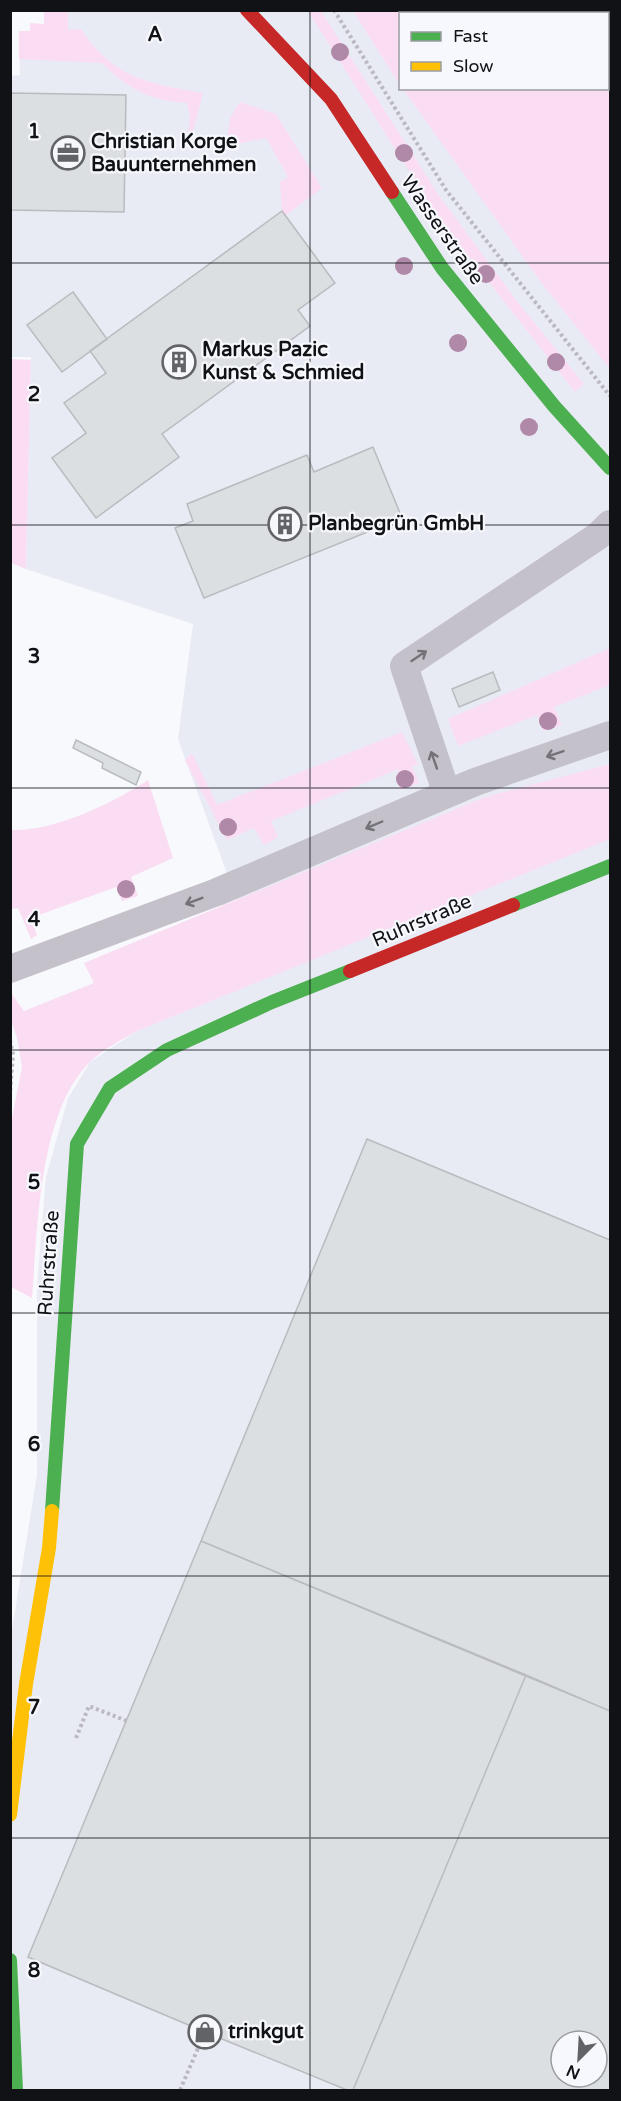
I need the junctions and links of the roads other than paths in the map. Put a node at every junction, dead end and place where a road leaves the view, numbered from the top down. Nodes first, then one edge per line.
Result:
1 (247, 10) edge
2 (610, 468) edge
3 (610, 524) edge
4 (610, 735) edge
5 (447, 794) junction
6 (610, 866) edge
7 (10, 969) edge
8 (10, 1815) edge
9 (10, 1960) edge
10 (16, 2091) edge

1 - 2 street, Wasserstraße
5 -> 3 lane
4 -> 5 lane
5 -> 7 lane
6 - 8 street, Ruhrstraße
9 - 10 street

